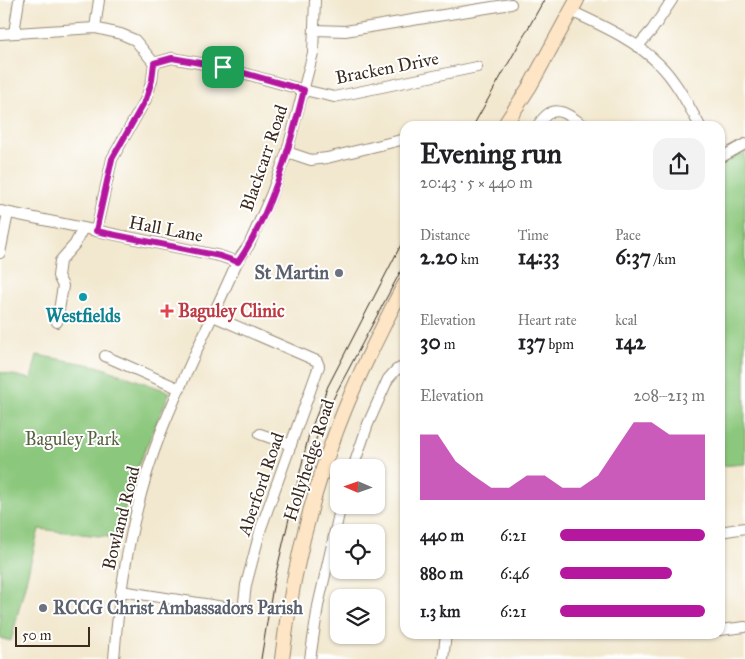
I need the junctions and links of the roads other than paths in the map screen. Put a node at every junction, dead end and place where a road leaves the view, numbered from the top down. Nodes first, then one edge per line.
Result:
1 (19, 0) edge
2 (100, 0) edge
3 (315, 0) edge
4 (672, 0) edge
5 (510, 4) dead end
6 (574, 5) edge
7 (95, 28) junction
8 (315, 30) junction
9 (14, 33) junction
10 (0, 34) edge
11 (638, 46) junction
12 (154, 63) junction
13 (477, 67) dead end
14 (304, 90) junction
15 (507, 121) edge
16 (541, 121) edge
17 (577, 121) edge
18 (697, 121) edge
19 (400, 140) edge
20 (745, 144) edge
21 (287, 152) junction
22 (725, 155) edge
23 (4, 212) edge
24 (83, 228) junction
25 (96, 231) junction
26 (0, 253) edge
27 (238, 262) junction
28 (400, 292) edge
29 (213, 316) junction
30 (57, 322) dead end
31 (105, 356) dead end
32 (400, 368) edge
33 (180, 389) junction
34 (260, 434) dead end
35 (291, 445) junction
36 (356, 459) edge
37 (339, 514) edge
38 (745, 528) edge
39 (725, 531) edge
40 (120, 591) junction
41 (745, 627) edge
42 (725, 629) edge
43 (445, 639) edge
44 (114, 659) edge
45 (282, 659) edge
46 (310, 659) edge
47 (443, 659) edge

1 - 9 street
2 - 7 street
3 - 8 street, Blackcarr Road
4 - 11 street
5 - 8 street
6 - 11 street
6 - 15 street
7 - 9 street
7 - 12 street
8 - 14 street, Blackcarr Road
9 - 10 street
11 - 18 street
12 - 14 street, Bracken Drive
12 - 25 street
13 - 14 street, Bracken Drive
14 - 21 street, Blackcarr Road
16 - 17 street
19 - 21 street
20 - 22 street
21 - 27 street, Blackcarr Road
23 - 24 street, Hall Lane
23 - 26 street
24 - 25 street, Hall Lane
24 - 30 street
25 - 27 street, Hall Lane
27 - 29 street, Bowland Road
28 - 45 street, Hollyhedge Road
29 - 33 street, Bowland Road
29 - 35 street, Aberford Road
31 - 33 street
32 - 36 street
33 - 40 street, Bowland Road
34 - 35 street
35 - 40 street, Aberford Road
37 - 46 street
38 - 39 street
40 - 44 street, Bowland Road
41 - 42 street
43 - 47 street

